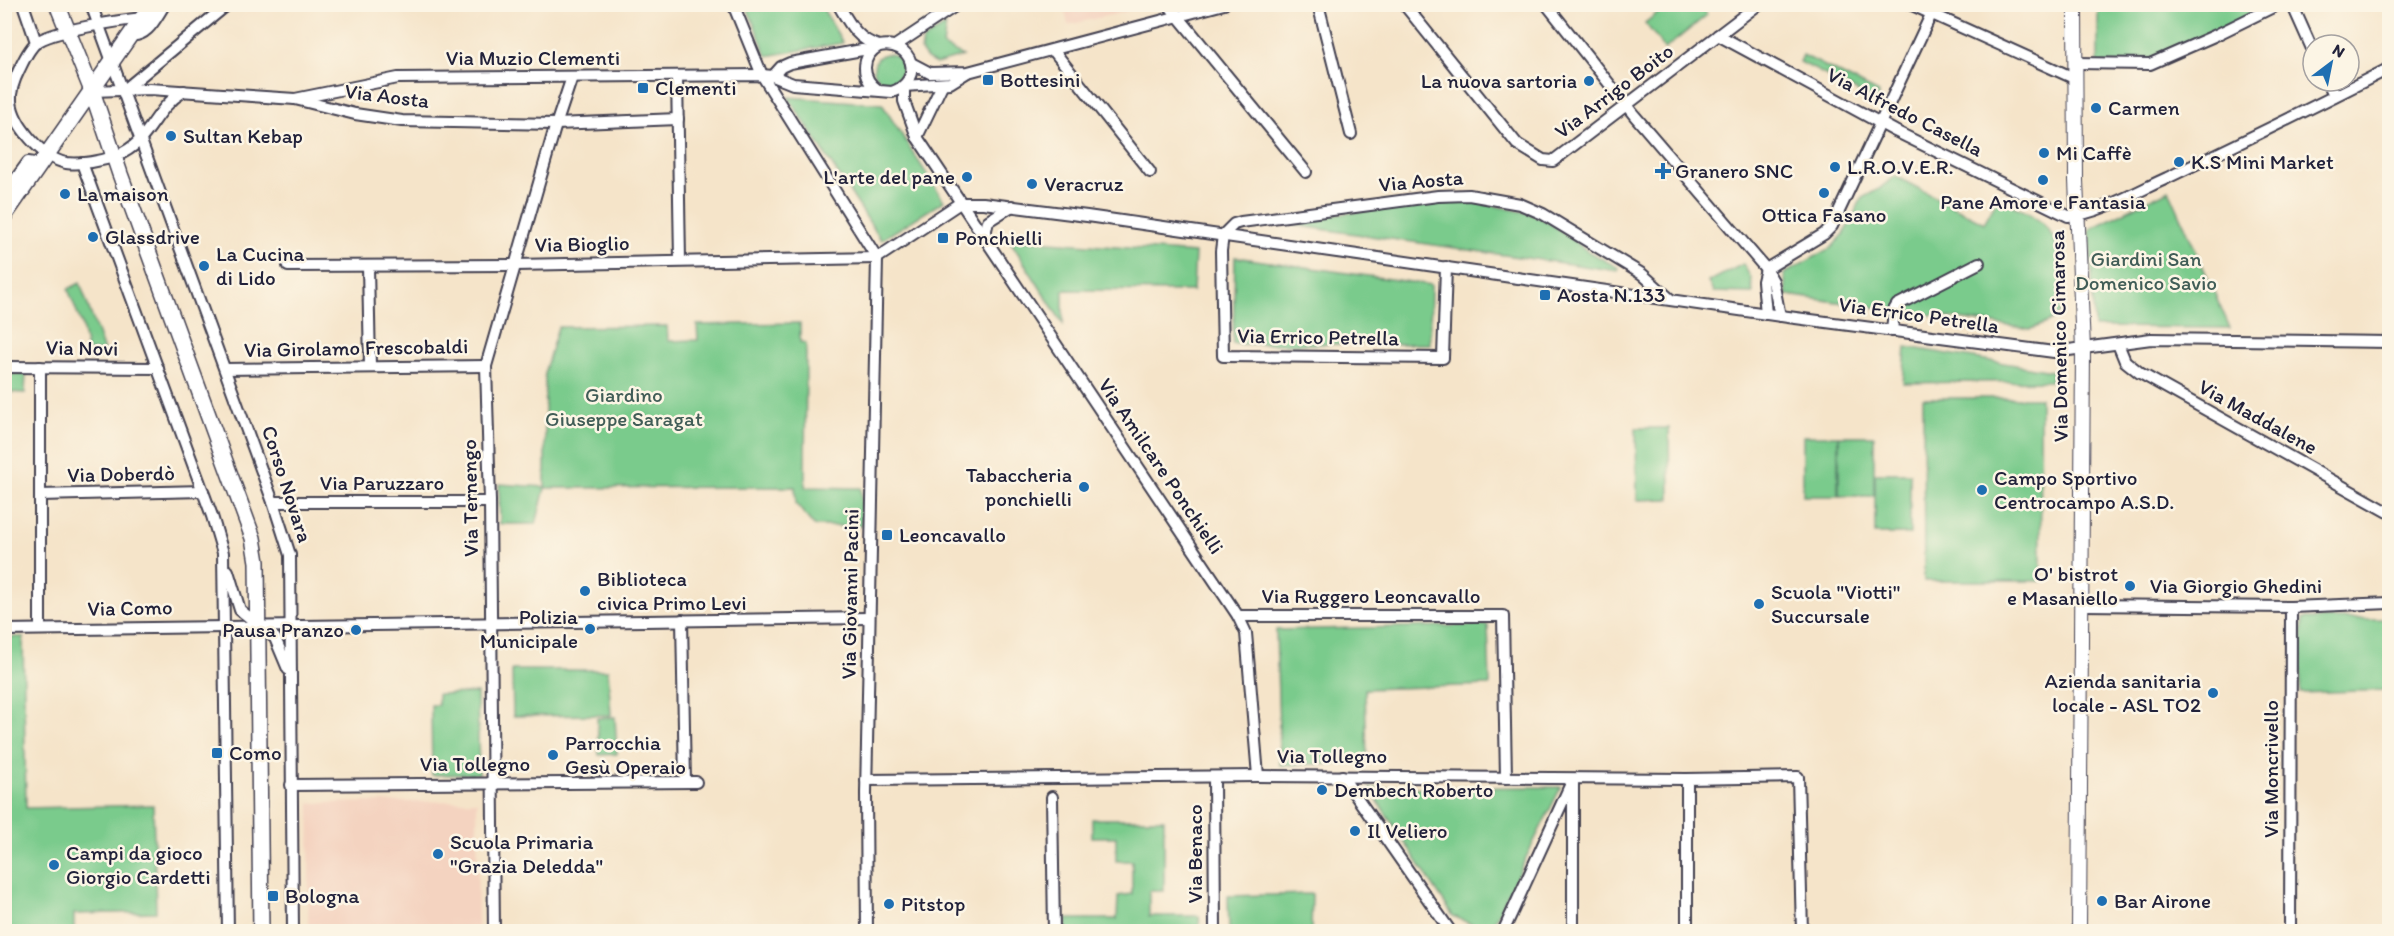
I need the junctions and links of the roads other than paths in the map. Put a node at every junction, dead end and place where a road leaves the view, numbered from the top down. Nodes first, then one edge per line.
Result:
1 (23, 4) edge
2 (57, 4) edge
3 (92, 4) edge
4 (152, 4) edge
5 (165, 4) edge
6 (228, 4) edge
7 (733, 4) edge
8 (838, 4) edge
9 (958, 4) edge
10 (1168, 4) edge
11 (1224, 4) edge
12 (1318, 4) edge
13 (1404, 4) edge
14 (1546, 4) edge
15 (1759, 4) edge
16 (1910, 4) edge
17 (2075, 4) edge
18 (2279, 4) edge
19 (2292, 4) edge
20 (1934, 9) edge
21 (1178, 16) junction
22 (143, 18) junction
23 (99, 26) junction
24 (67, 31) junction
25 (2305, 33) edge
26 (130, 35) junction
27 (1718, 35) junction
28 (36, 42) junction
29 (895, 46) junction
30 (875, 49) junction
31 (1053, 50) junction
32 (111, 62) junction
33 (911, 63) junction
34 (2075, 63) junction
35 (2390, 68) edge
36 (968, 72) junction
37 (677, 76) junction
38 (768, 76) junction
39 (572, 77) junction
40 (2076, 79) junction
41 (942, 85) junction
42 (904, 86) junction
43 (878, 90) junction
44 (92, 91) junction
45 (123, 91) junction
46 (184, 91) junction
47 (2333, 93) edge
48 (2334, 96) junction
49 (295, 99) junction
50 (7, 100) edge
51 (1628, 106) junction
52 (678, 119) junction
53 (1880, 123) junction
54 (556, 124) junction
55 (1351, 134) dead end
56 (917, 137) junction
57 (142, 141) junction
58 (113, 157) junction
59 (44, 159) junction
60 (82, 163) junction
61 (1150, 172) dead end
62 (1306, 172) dead end
63 (4, 195) edge
64 (960, 203) junction
65 (1012, 206) junction
66 (4, 216) edge
67 (2077, 216) junction
68 (1223, 235) junction
69 (984, 238) junction
70 (877, 258) junction
71 (680, 261) junction
72 (1979, 263) dead end
73 (515, 265) junction
74 (288, 266) dead end
75 (368, 266) junction
76 (1446, 267) junction
77 (1766, 270) junction
78 (1670, 299) junction
79 (1766, 314) junction
80 (1780, 316) junction
81 (1892, 331) junction
82 (2390, 342) edge
83 (2118, 344) junction
84 (2083, 350) junction
85 (486, 366) junction
86 (4, 367) edge
87 (40, 367) junction
88 (158, 368) junction
89 (370, 368) junction
90 (225, 369) junction
91 (202, 491) junction
92 (40, 495) junction
93 (273, 502) junction
94 (490, 502) junction
95 (2390, 513) edge
96 (223, 553) junction
97 (2390, 603) edge
98 (2082, 606) junction
99 (2291, 607) junction
100 (1238, 616) junction
101 (869, 618) junction
102 (682, 620) junction
103 (490, 622) junction
104 (257, 625) junction
105 (290, 625) junction
106 (224, 626) junction
107 (40, 629) junction
108 (4, 630) edge
109 (290, 676) junction
110 (1258, 776) junction
111 (1342, 776) junction
112 (1214, 777) junction
113 (1506, 778) junction
114 (1573, 779) junction
115 (1687, 779) junction
116 (866, 780) junction
117 (494, 783) junction
118 (291, 785) junction
119 (1052, 797) dead end
120 (228, 910) junction
121 (228, 932) edge
122 (233, 932) edge
123 (261, 932) edge
124 (292, 932) edge
125 (494, 932) edge
126 (867, 932) edge
127 (1054, 932) edge
128 (1215, 932) edge
129 (1451, 932) edge
130 (1503, 932) edge
131 (1573, 932) edge
132 (1687, 932) edge
133 (1802, 932) edge
134 (2079, 932) edge
135 (2290, 932) edge

1 - 28 street
2 - 24 main road
3 - 23 street, Corso Novara
4 - 22 main road
5 - 26 street
6 - 45 street
7 - 38 street
8 - 30 street
9 - 29 street
10 - 21 street
11 - 21 street
12 - 55 street
13 - 51 street, Via Arrigo Boito
14 - 51 street
15 - 27 street, Via Arrigo Boito
16 - 20 street
17 - 34 street, Via Domenico Cimarosa
18 - 34 street
19 - 25 street
20 - 40 street
20 - 53 street
21 - 31 street
21 - 62 street
22 - 23 street
22 - 26 main road
23 - 24 street
23 - 32 street, Corso Novara
24 - 28 street
24 - 44 main road
26 - 32 main road
27 - 51 street, Via Arrigo Boito
27 - 53 street, Via Alfredo Casella
28 - 50 street
29 - 30 street
29 - 33 street
30 - 38 street
30 - 43 street
31 - 36 street
31 - 61 street
32 - 44 main road
32 - 45 street, Corso Novara
33 - 36 street
33 - 42 street
34 - 40 street, Via Domenico Cimarosa
35 - 48 street
36 - 41 street
37 - 38 street, Via Muzio Clementi
37 - 39 street, Via Muzio Clementi
37 - 52 street
38 - 43 street
38 - 70 street
39 - 49 street, Via Muzio Clementi
39 - 54 street, Via Ternengo
40 - 67 street, Via Domenico Cimarosa
41 - 42 street
41 - 56 street
42 - 43 street
42 - 56 street, Via Amilcare Ponchielli
44 - 45 street, Via Aosta
44 - 58 main road
44 - 59 main road
45 - 46 street, Via Aosta
45 - 57 street, Corso Novara
46 - 49 street, Via Aosta
46 - 57 street
47 - 48 street
48 - 67 street
49 - 54 street, Via Aosta
50 - 59 street
51 - 77 street
52 - 54 street, Via Aosta
52 - 71 street
53 - 67 street, Via Alfredo Casella
53 - 77 street
54 - 73 street, Via Ternengo
56 - 64 street, Via Amilcare Ponchielli
57 - 58 street
57 - 90 street, Corso Novara
58 - 60 street
58 - 104 main road
59 - 60 street
59 - 63 street
59 - 66 main road
60 - 88 street
64 - 65 street, Via Errico Petrella
64 - 69 street, Via Amilcare Ponchielli
64 - 70 street
65 - 68 street, Via Errico Petrella
65 - 69 street
67 - 84 street, Via Domenico Cimarosa
68 - 76 street, Via Errico Petrella
68 - 76 street, Via Errico Petrella
68 - 78 street, Via Aosta
69 - 100 street, Via Amilcare Ponchielli
70 - 71 street, Via Bioglio
70 - 101 street, Via Giovanni Pacini
71 - 73 street, Via Bioglio
72 - 81 street
73 - 75 street, Via Bioglio
73 - 85 street, Via Ternengo
74 - 75 street, Via Bioglio
75 - 89 street
76 - 78 street, Via Errico Petrella
77 - 79 street
77 - 80 street
78 - 79 street, Via Errico Petrella
79 - 80 street, Via Errico Petrella
80 - 81 street, Via Errico Petrella
81 - 84 street, Via Errico Petrella
82 - 83 street, Via Errico Petrella
83 - 84 street, Via Errico Petrella
83 - 95 street, Via Maddalene
84 - 98 street, Via Domenico Cimarosa
85 - 89 street, Via Girolamo Frescobaldi
85 - 94 street, Via Ternengo
86 - 87 street, Via Novi
87 - 88 street, Via Novi
87 - 92 street
88 - 91 street
89 - 90 street, Via Girolamo Frescobaldi
90 - 93 street, Corso Novara
91 - 92 street, Via Doberdò
91 - 96 street
92 - 107 street
93 - 94 street, Via Paruzzaro
93 - 105 street, Corso Novara
94 - 103 street, Via Ternengo
96 - 104 street
96 - 106 street
97 - 99 street, Via Giorgio Ghedini
98 - 99 street, Via Giorgio Ghedini
98 - 134 street, Via Domenico Cimarosa
99 - 135 street, Via Moncrivello
100 - 110 street, Via Amilcare Ponchielli
100 - 113 street, Via Ruggero Leoncavallo
101 - 102 street
101 - 116 street, Via Giovanni Pacini
102 - 103 street
102 - 117 street, Via Tollegno
103 - 105 street
103 - 117 street, Via Ternengo
104 - 105 street
104 - 106 street, Via Como
104 - 109 street
104 - 123 main road
105 - 109 street, Corso Novara
106 - 107 street, Via Como
106 - 120 street
107 - 108 street, Via Como
109 - 118 street, Corso Novara
110 - 111 street, Via Tollegno
110 - 112 street, Via Tollegno
111 - 113 street, Via Tollegno
111 - 129 street
112 - 116 street, Via Tollegno
112 - 128 street, Via Benaco
113 - 114 street, Via Tollegno
114 - 115 street, Via Tollegno
114 - 130 street
114 - 131 street
115 - 132 street
115 - 133 street, Via Tollegno
116 - 126 street, Via Giovanni Pacini
117 - 118 street, Via Tollegno
117 - 125 street, Via Ternengo
118 - 124 street, Corso Novara
119 - 127 street
120 - 121 street
120 - 122 street

